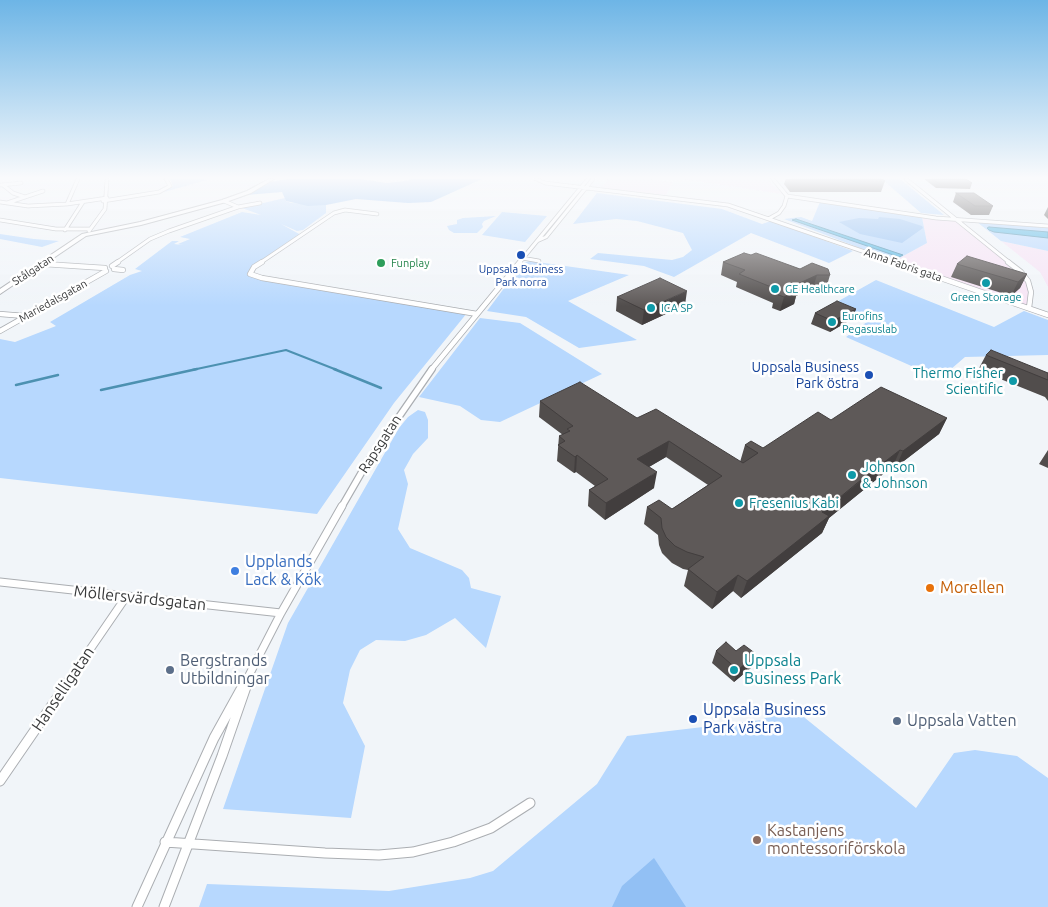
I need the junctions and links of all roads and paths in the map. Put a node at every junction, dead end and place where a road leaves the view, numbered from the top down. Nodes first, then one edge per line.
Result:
1 (9, 221) edge
2 (72, 221) edge
3 (97, 221) edge
4 (151, 221) edge
5 (198, 221) edge
6 (322, 221) edge
7 (554, 221) edge
8 (559, 221) edge
9 (780, 221) edge
10 (960, 221) edge
11 (987, 221) edge
12 (1048, 226) edge
13 (65, 230) junction
14 (90, 230) junction
15 (84, 235) junction
16 (538, 241) junction
17 (522, 258) junction
18 (539, 261) dead end
19 (44, 264) junction
20 (113, 268) junction
21 (105, 269) junction
22 (122, 270) dead end
23 (0, 292) edge
24 (1028, 308) junction
25 (0, 314) edge
26 (477, 314) junction
27 (1048, 315) edge
28 (26, 316) junction
29 (0, 331) edge
30 (0, 582) edge
31 (126, 597) junction
32 (281, 613) junction
33 (253, 668) junction
34 (0, 781) edge
35 (530, 803) dead end
36 (165, 842) junction
37 (189, 843) junction
38 (137, 907) edge
39 (164, 907) edge

1 - 13 street
2 - 13 street
3 - 14 street, Stålgatan
4 - 15 street
5 - 20 street
6 - 26 street
7 - 16 street, Rapsgatan
8 - 16 street, Rapsgatan
9 - 24 street, Anna Fabris gata
10 - 24 street
11 - 12 street
13 - 14 street
14 - 15 street, Stålgatan
15 - 19 street, Stålgatan
16 - 17 street, Rapsgatan
17 - 18 street
17 - 26 street, Rapsgatan
19 - 21 street
19 - 23 street, Stålgatan
20 - 21 street
20 - 22 street
21 - 28 street, Mariedalsgatan
24 - 27 street, Anna Fabris gata
25 - 28 street
26 - 32 street, Rapsgatan
28 - 29 street, Mariedalsgatan
30 - 31 street, Möllersvärdsgatan
31 - 32 street, Möllersvärdsgatan
31 - 34 street, Hanselligatan
32 - 33 street, Rapsgatan
33 - 36 street, Rapsgatan
33 - 37 street, Rapsgatan
35 - 37 street
36 - 37 street
36 - 38 street, Rapsgatan
37 - 39 street, Rapsgatan

